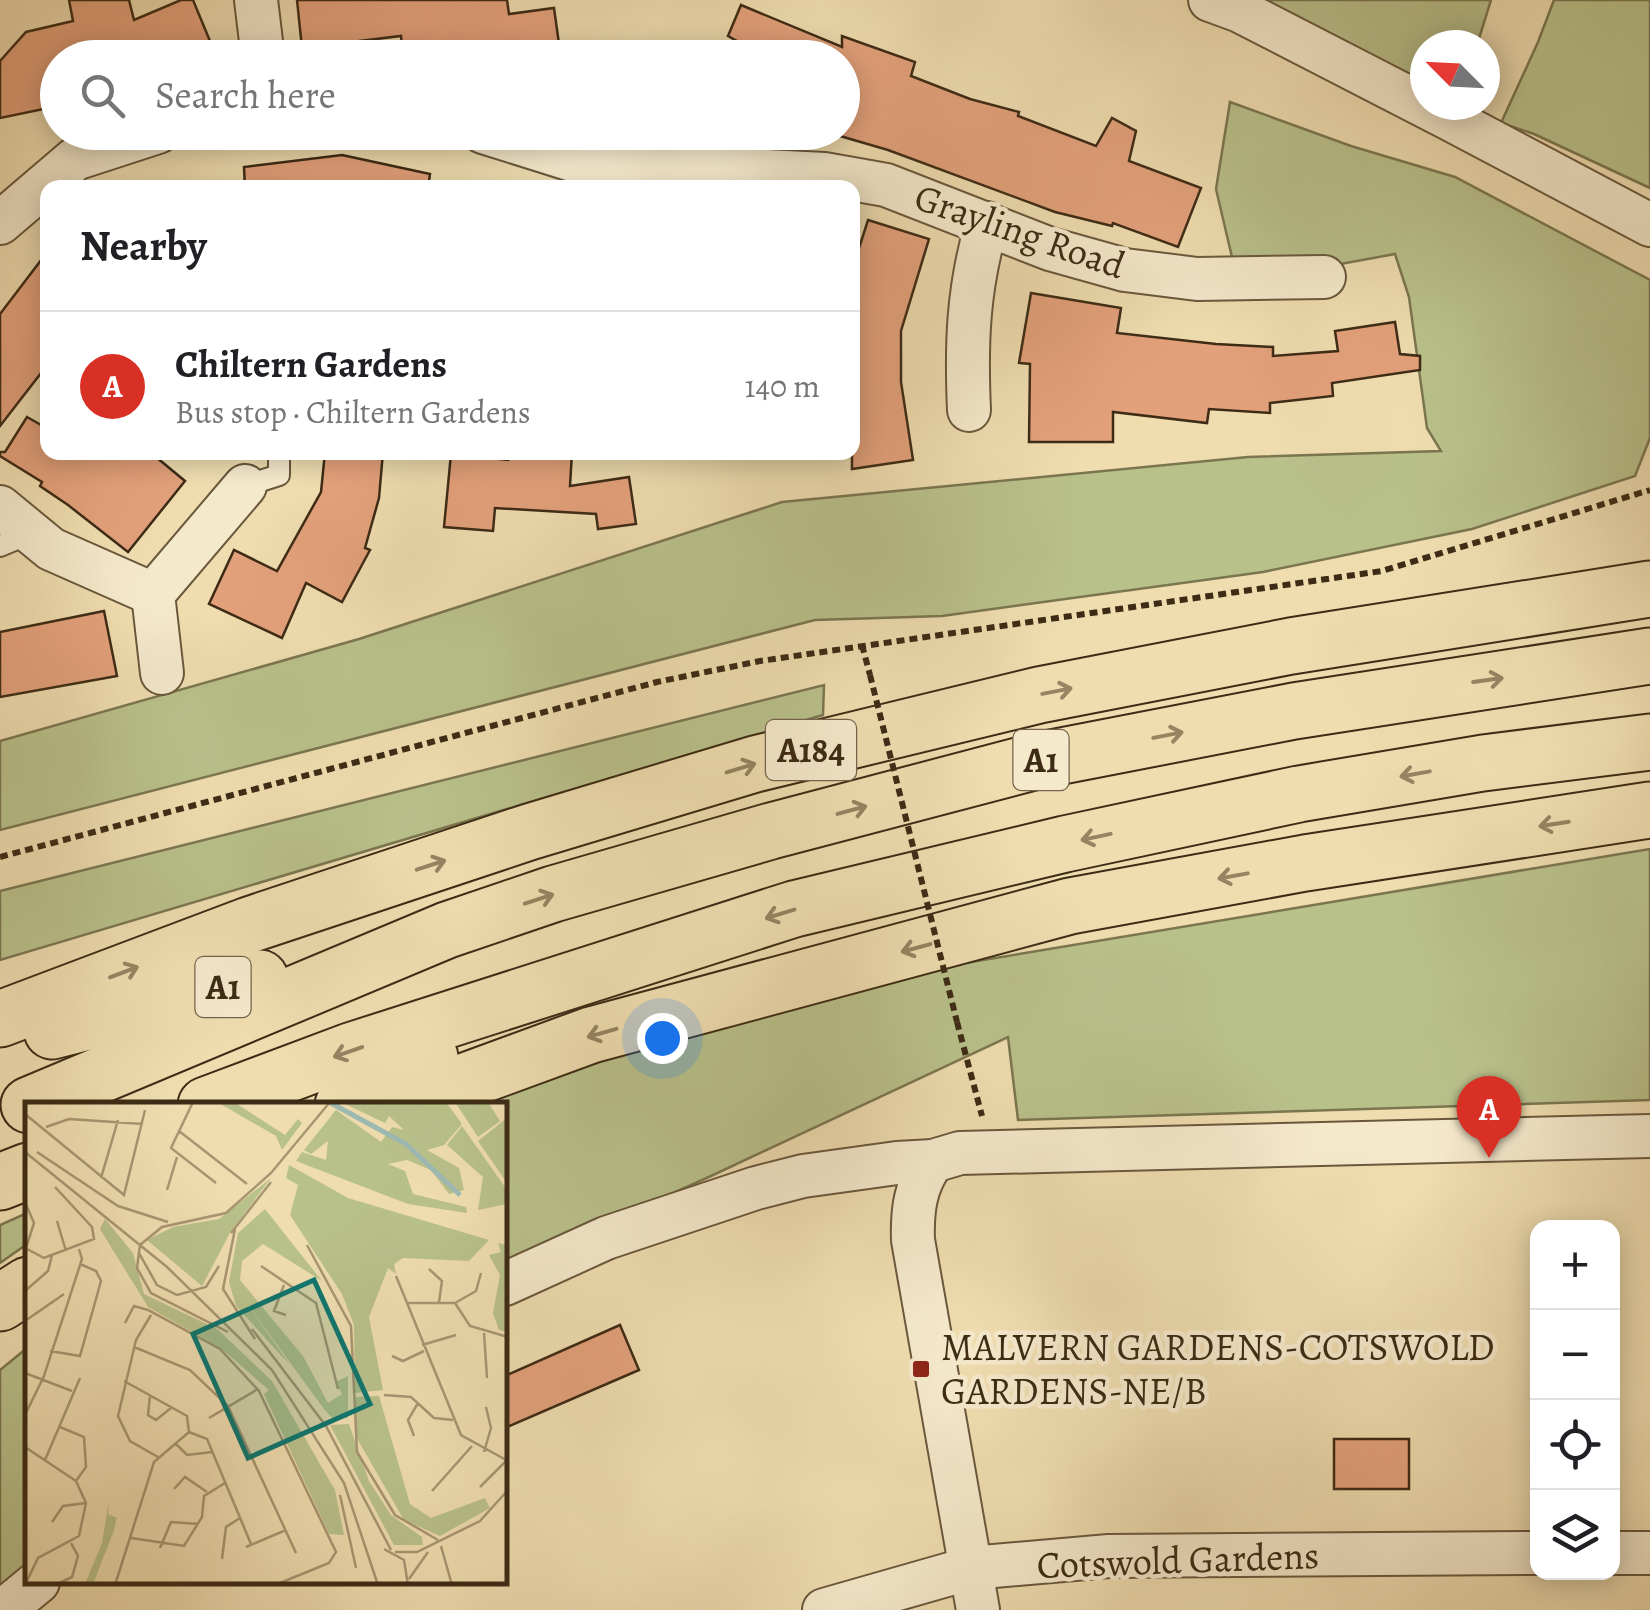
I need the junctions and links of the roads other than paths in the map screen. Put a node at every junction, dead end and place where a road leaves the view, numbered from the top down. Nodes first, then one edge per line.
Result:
1 (256, 0) edge
2 (1210, 0) edge
3 (261, 40) edge
4 (103, 150) edge
5 (540, 150) edge
6 (616, 179) edge
7 (50, 180) edge
8 (858, 180) edge
9 (860, 180) edge
10 (40, 189) edge
11 (0, 223) edge
12 (987, 224) junction
13 (1650, 226) edge
14 (1324, 278) dead end
15 (970, 410) dead end
16 (279, 460) edge
17 (245, 486) joint
18 (10, 528) edge
19 (1650, 589) edge
20 (153, 594) junction
21 (1650, 656) edge
22 (162, 673) dead end
23 (1650, 742) edge
24 (1650, 810) edge
25 (447, 930) junction
26 (573, 978) junction
27 (0, 1019) edge
28 (0, 1045) edge
29 (35, 1102) edge
30 (214, 1102) edge
31 (347, 1102) edge
32 (408, 1102) edge
33 (25, 1106) edge
34 (0, 1117) edge
35 (1650, 1136) edge
36 (933, 1161) junction
37 (25, 1173) edge
38 (0, 1182) edge
39 (508, 1283) edge
40 (25, 1286) edge
41 (0, 1303) edge
42 (1620, 1553) edge
43 (1650, 1553) edge
44 (1530, 1554) edge
45 (972, 1568) junction
46 (34, 1585) edge
47 (4, 1610) edge
48 (824, 1610) edge
49 (978, 1610) edge

1 - 3 street
2 - 13 street
4 - 7 street
5 - 6 street, Grayling Road
6 - 8 street, Grayling Road
9 - 12 street, Grayling Road
10 - 11 street
12 - 14 street, Grayling Road
12 - 15 street
16 - 17 lane
17 - 20 street
18 - 20 street
27 -> 19 highway, A184
20 - 22 street
25 -> 21 highway, A1
23 -> 26 highway, A1
24 -> 32 highway
25 - 28 highway, A1
25 - 29 highway, A1
26 -> 30 highway, A1
26 - 31 highway
33 - 34 highway, A1
35 - 36 street
36 - 39 street
36 - 45 street
37 - 38 highway
40 - 41 highway
42 - 43 street
44 - 45 street, Cotswold Gardens
45 - 48 street, Cotswold Gardens
45 - 49 street
46 - 47 street

